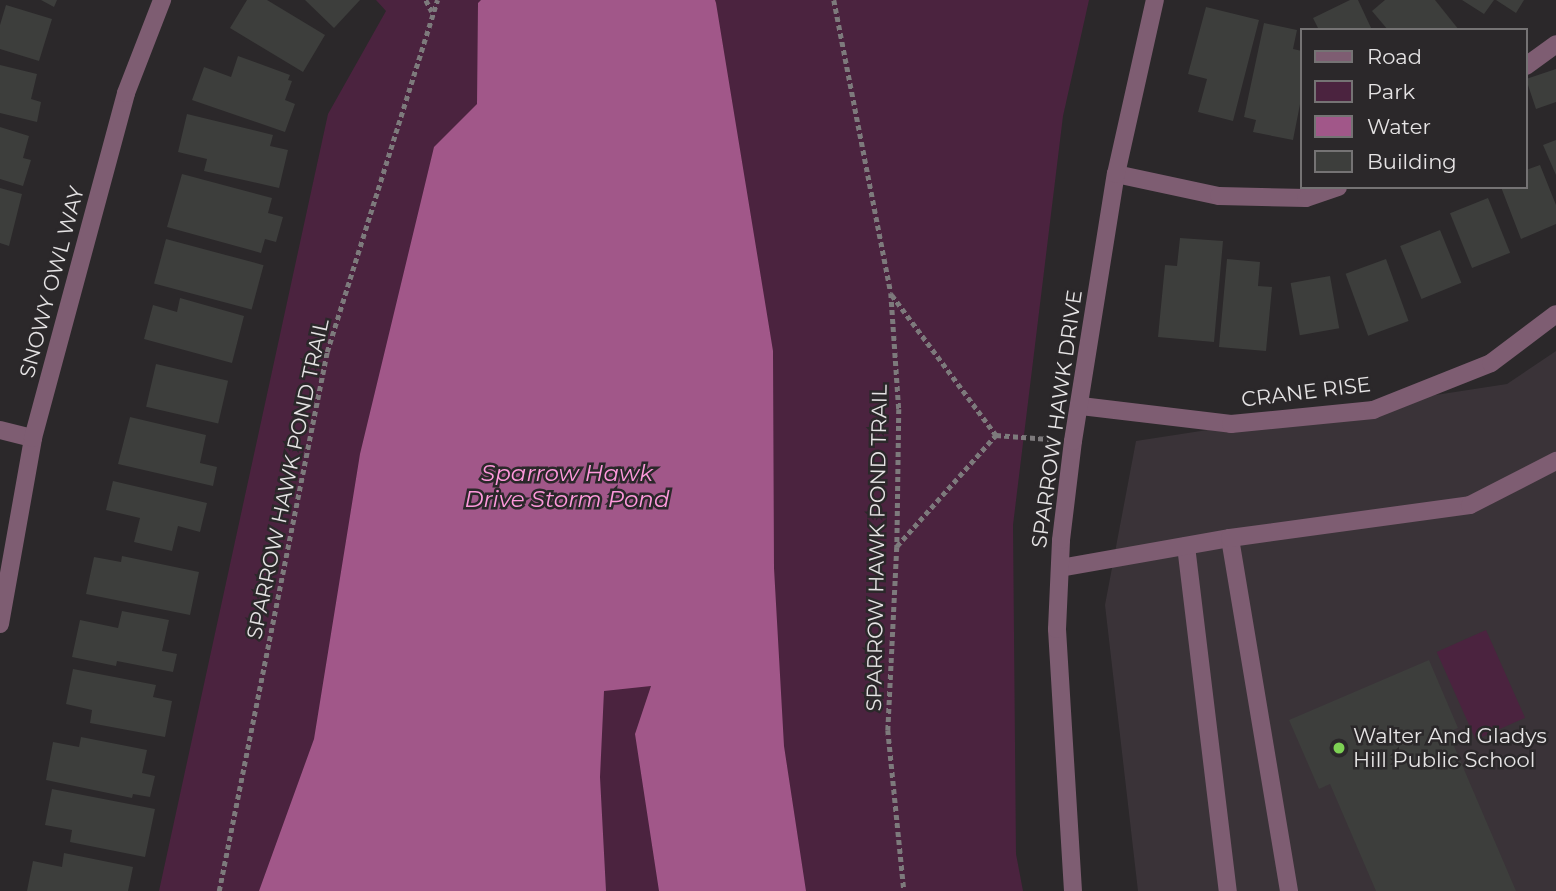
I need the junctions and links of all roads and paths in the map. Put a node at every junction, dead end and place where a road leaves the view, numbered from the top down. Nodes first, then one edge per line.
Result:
1 (162, 0) edge
2 (426, 0) edge
3 (437, 0) edge
4 (834, 0) edge
5 (1155, 0) edge
6 (432, 12) junction
7 (1556, 44) edge
8 (1528, 65) edge
9 (1116, 174) junction
10 (1332, 189) edge
11 (891, 293) junction
12 (1556, 314) edge
13 (1081, 407) junction
14 (0, 430) edge
15 (996, 435) junction
16 (33, 438) junction
17 (1073, 441) junction
18 (1556, 461) edge
19 (1230, 538) junction
20 (1186, 546) junction
21 (897, 547) junction
22 (1060, 568) junction
23 (0, 624) edge
24 (219, 891) edge
25 (904, 891) edge
26 (1073, 891) edge
27 (1228, 891) edge
28 (1289, 891) edge

1 - 16 street, SNOWY OWL WAY
2 - 6 path
3 - 6 path, SPARROW HAWK POND TRAIL
4 - 11 path, SPARROW HAWK POND TRAIL
5 - 9 street, SPARROW HAWK DRIVE
6 - 24 path, SPARROW HAWK POND TRAIL
7 - 8 street
9 - 10 street
9 - 13 street, SPARROW HAWK DRIVE
11 - 15 path
11 - 21 path, SPARROW HAWK POND TRAIL
12 - 13 street, CRANE RISE
13 - 17 street, SPARROW HAWK DRIVE
14 - 16 street
15 - 17 path
15 - 21 path
16 - 23 street, SNOWY OWL WAY
17 - 22 street, SPARROW HAWK DRIVE
18 - 19 street
19 - 20 street
19 - 28 street
20 - 22 street
20 - 27 street
21 - 25 path, SPARROW HAWK POND TRAIL
22 - 26 street, SPARROW HAWK DRIVE

